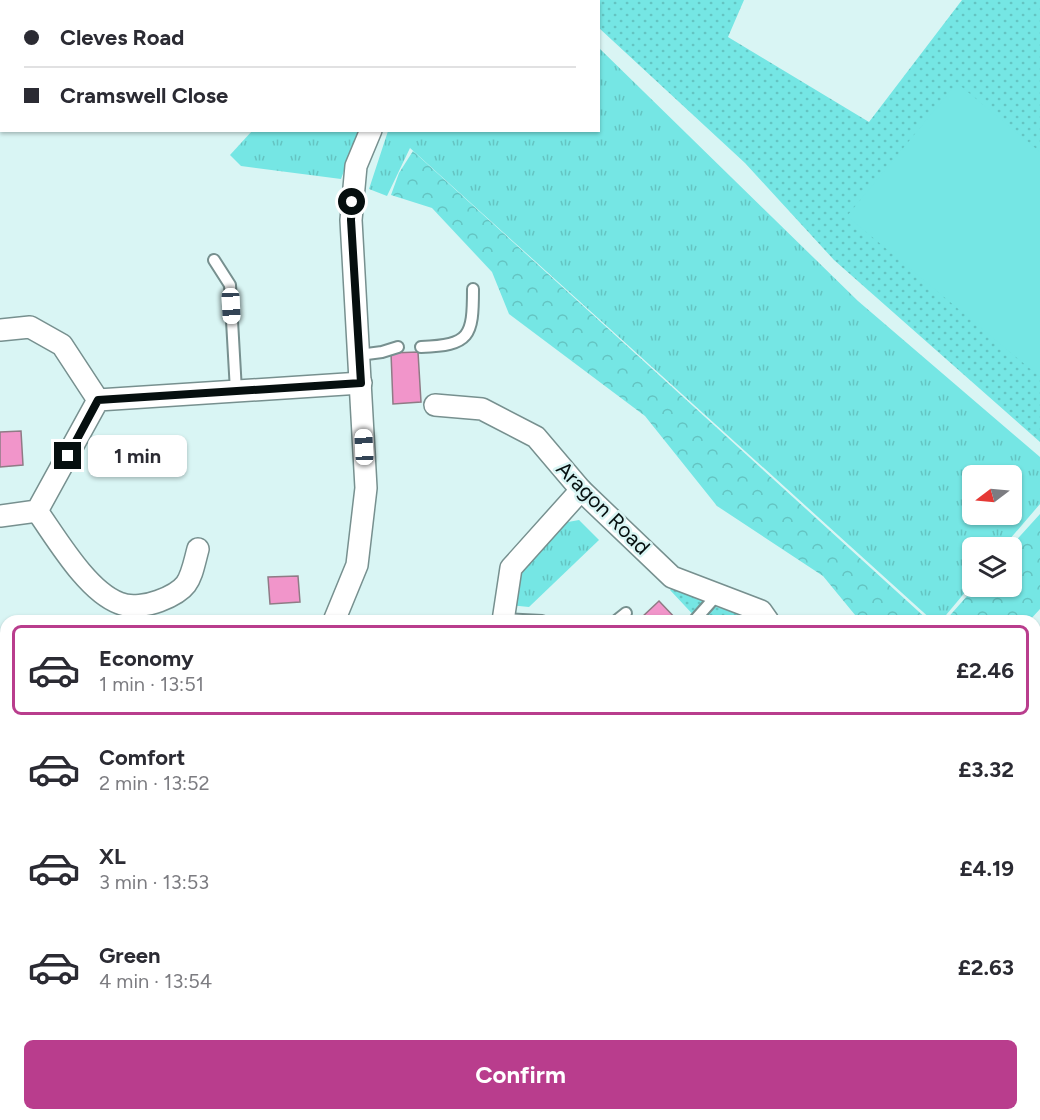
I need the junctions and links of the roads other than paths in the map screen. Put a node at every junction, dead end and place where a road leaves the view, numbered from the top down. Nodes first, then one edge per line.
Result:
1 (370, 132) edge
2 (214, 260) dead end
3 (473, 289) dead end
4 (0, 330) edge
5 (398, 347) dead end
6 (421, 347) dead end
7 (359, 355) junction
8 (361, 383) junction
9 (236, 391) junction
10 (98, 400) junction
11 (435, 405) dead end
12 (581, 490) junction
13 (37, 511) junction
14 (0, 516) edge
15 (198, 549) dead end
16 (717, 594) junction
17 (626, 612) dead end
18 (336, 615) edge
19 (504, 615) edge
20 (623, 615) edge
21 (699, 615) edge
22 (764, 615) edge

1 - 7 street
2 - 9 lane
3 - 6 lane
4 - 10 street
5 - 7 lane
7 - 8 street
8 - 9 street
8 - 18 street
9 - 10 street
10 - 13 street
11 - 12 street, Aragon Road
12 - 16 street, Aragon Road
12 - 19 street
13 - 14 street
13 - 15 street
16 - 21 lane
16 - 22 street, Aragon Road
17 - 20 lane

